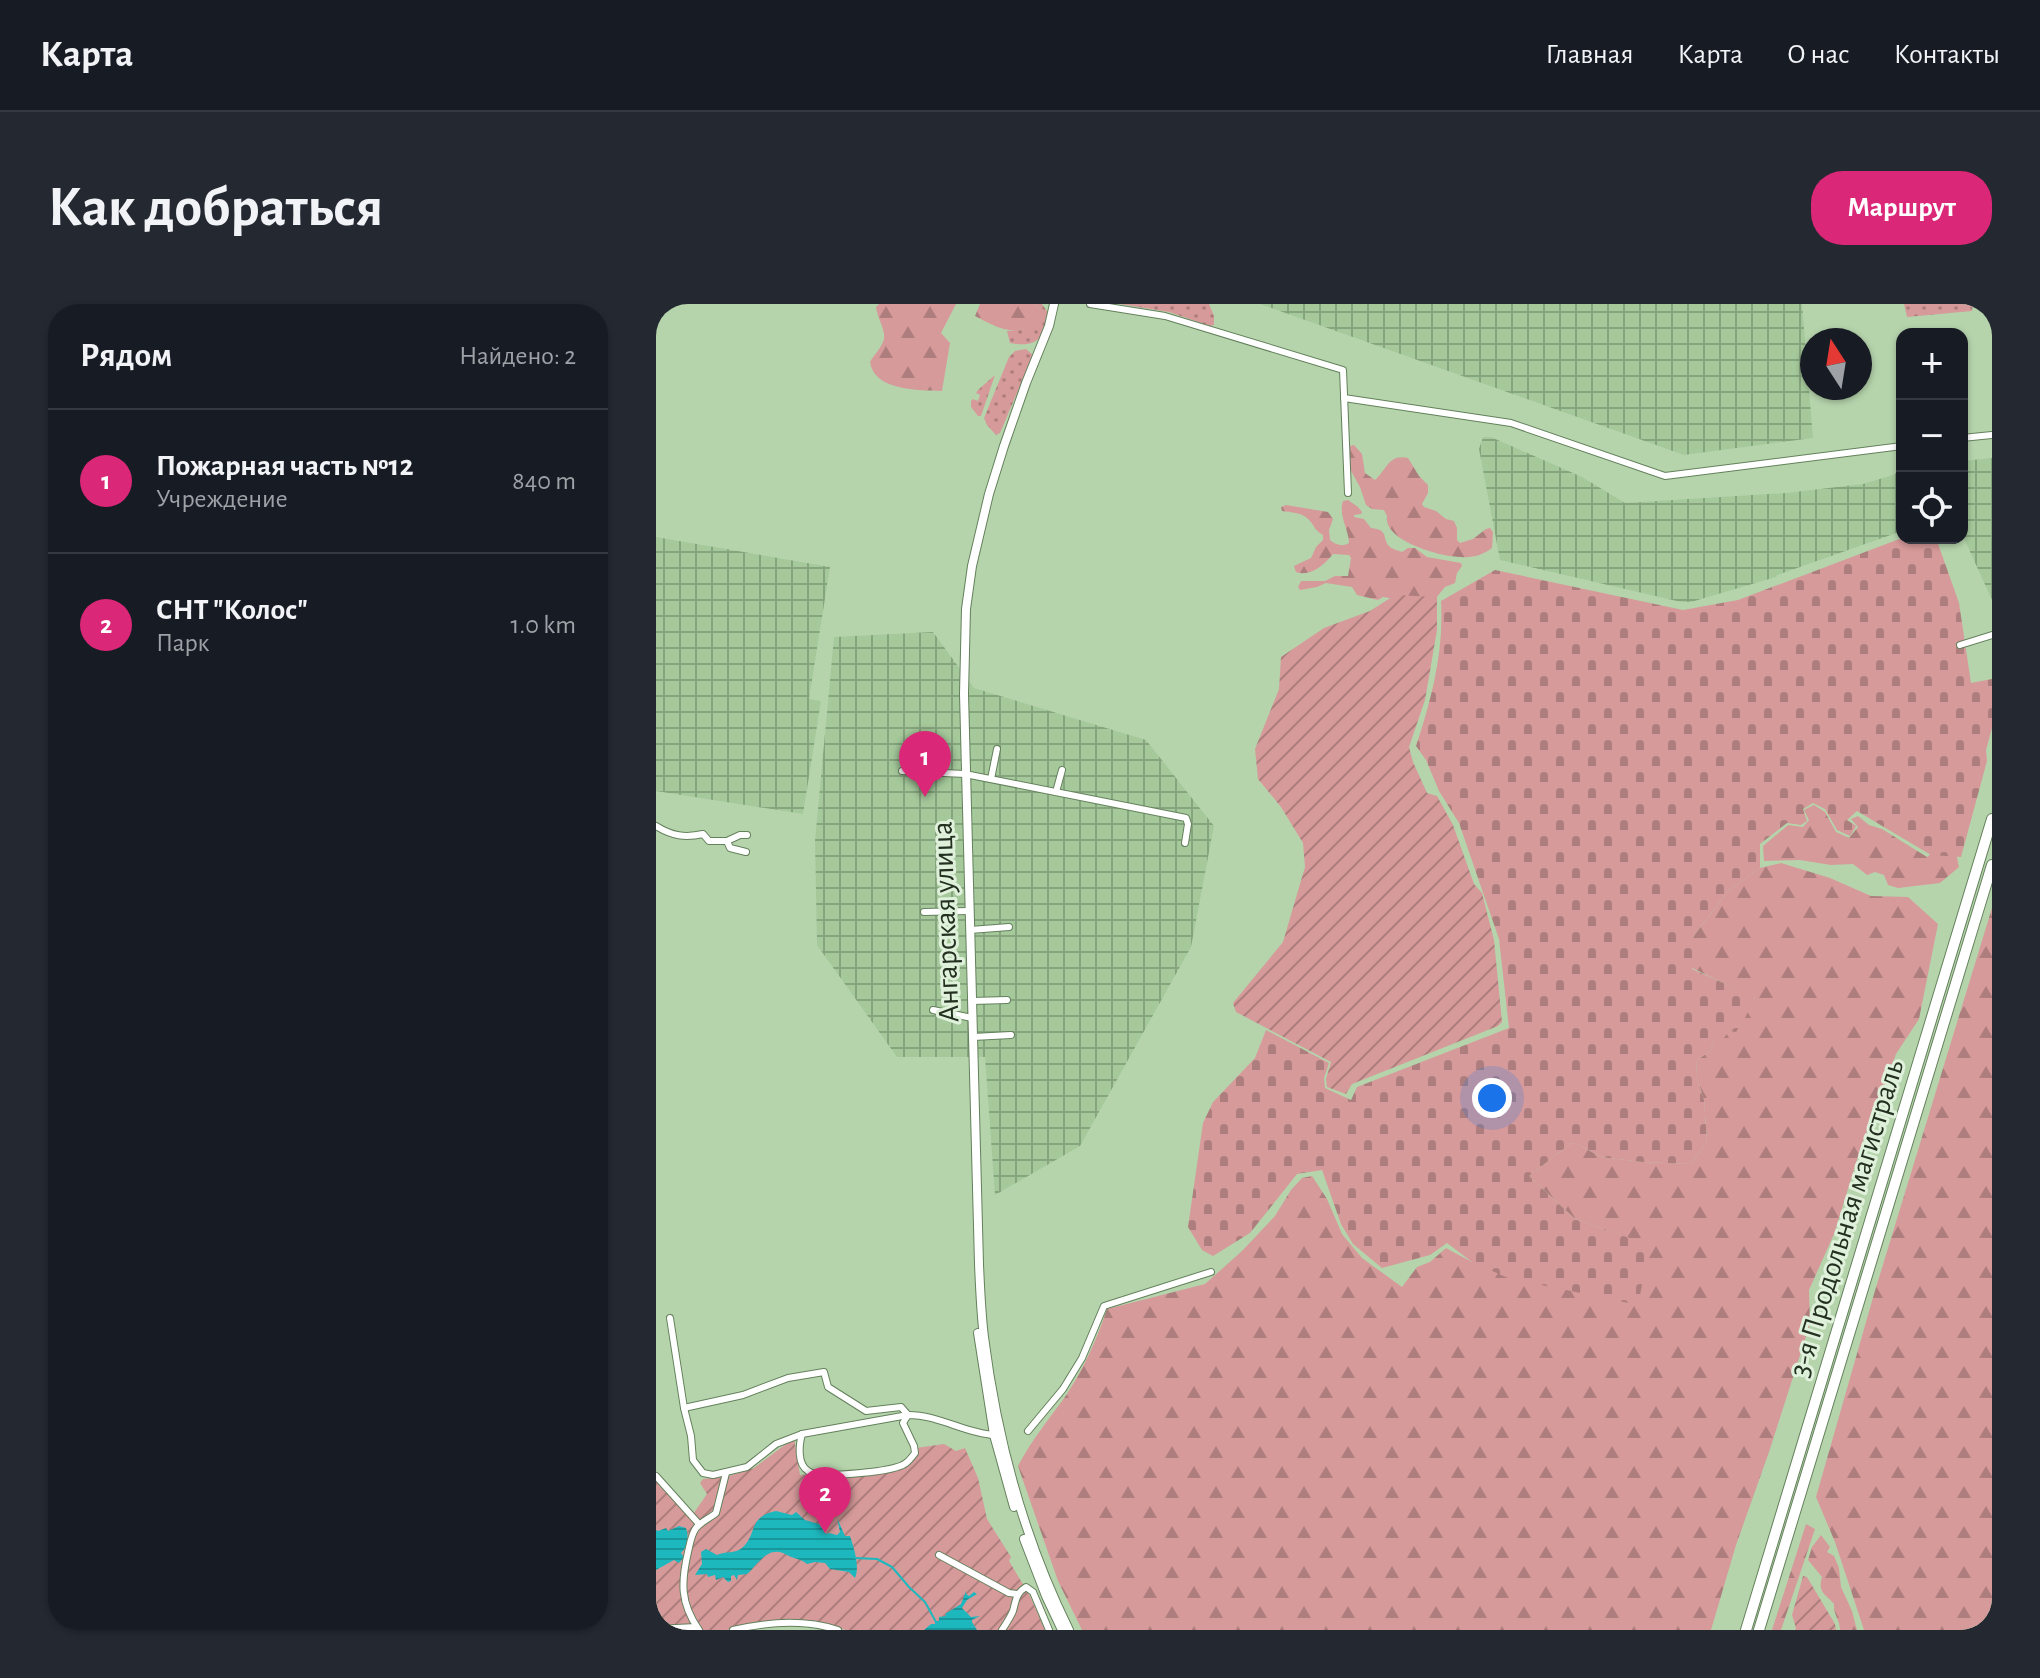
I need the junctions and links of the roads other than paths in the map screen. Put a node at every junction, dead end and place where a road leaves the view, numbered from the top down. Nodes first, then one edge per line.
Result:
1 (1054, 304) edge
2 (1090, 304) edge
3 (1344, 398) junction
4 (1992, 435) edge
5 (1968, 437) edge
6 (1896, 447) edge
7 (1348, 493) dead end
8 (1992, 635) edge
9 (1960, 645) dead end
10 (997, 749) dead end
11 (1062, 770) dead end
12 (902, 771) dead end
13 (965, 774) junction
14 (991, 779) junction
15 (1056, 792) junction
16 (1992, 819) edge
17 (656, 826) edge
18 (747, 835) dead end
19 (727, 841) junction
20 (1185, 843) dead end
21 (746, 852) dead end
22 (1992, 865) edge
23 (969, 911) junction
24 (924, 912) dead end
25 (1009, 927) dead end
26 (970, 930) junction
27 (1007, 1000) dead end
28 (972, 1001) junction
29 (933, 1010) dead end
30 (972, 1018) junction
31 (1011, 1035) dead end
32 (973, 1037) junction
33 (979, 1264) junction
34 (1211, 1272) dead end
35 (670, 1318) dead end
36 (684, 1408) junction
37 (908, 1415) junction
38 (1028, 1431) dead end
39 (802, 1434) junction
40 (994, 1435) junction
41 (726, 1473) junction
42 (656, 1476) edge
43 (821, 1476) junction
44 (822, 1485) dead end
45 (699, 1524) junction
46 (939, 1555) dead end
47 (1017, 1594) junction
48 (697, 1628) edge
49 (656, 1629) edge
50 (733, 1630) edge
51 (838, 1630) edge
52 (1002, 1630) edge
53 (1049, 1630) edge
54 (1062, 1630) edge
55 (1069, 1630) edge
56 (1746, 1630) edge
57 (1759, 1630) edge

1 - 13 main road, Ангарская улица
2 - 3 street
3 - 6 street
3 - 7 street
4 - 5 street
8 - 9 street
10 - 14 street
11 - 15 street
12 - 13 street
13 - 14 street
13 - 23 main road, Ангарская улица
14 - 15 street
15 - 20 street
16 - 56 highway, 3-я Продольная магистраль
17 - 19 street
18 - 19 street
19 - 21 street
22 - 57 highway, 3-я Продольная магистраль
23 - 24 street
23 - 26 main road, Ангарская улица
25 - 26 street
26 - 28 main road, Ангарская улица
27 - 28 street
28 - 30 main road, Ангарская улица
29 - 30 street
30 - 32 main road, Ангарская улица
31 - 32 street
32 - 33 main road, Ангарская улица
33 - 40 main road, Ангарская улица
33 - 55 main road, Ангарская улица
34 - 38 street
35 - 36 street
36 - 37 street
36 - 41 street
37 - 39 street
37 - 40 street
37 - 43 street
39 - 41 street
39 - 43 street
40 - 54 main road, Ангарская улица
41 - 45 street
42 - 45 street
43 - 44 street
45 - 48 street
46 - 47 street
47 - 52 street
47 - 53 street
48 - 49 street
50 - 51 street

